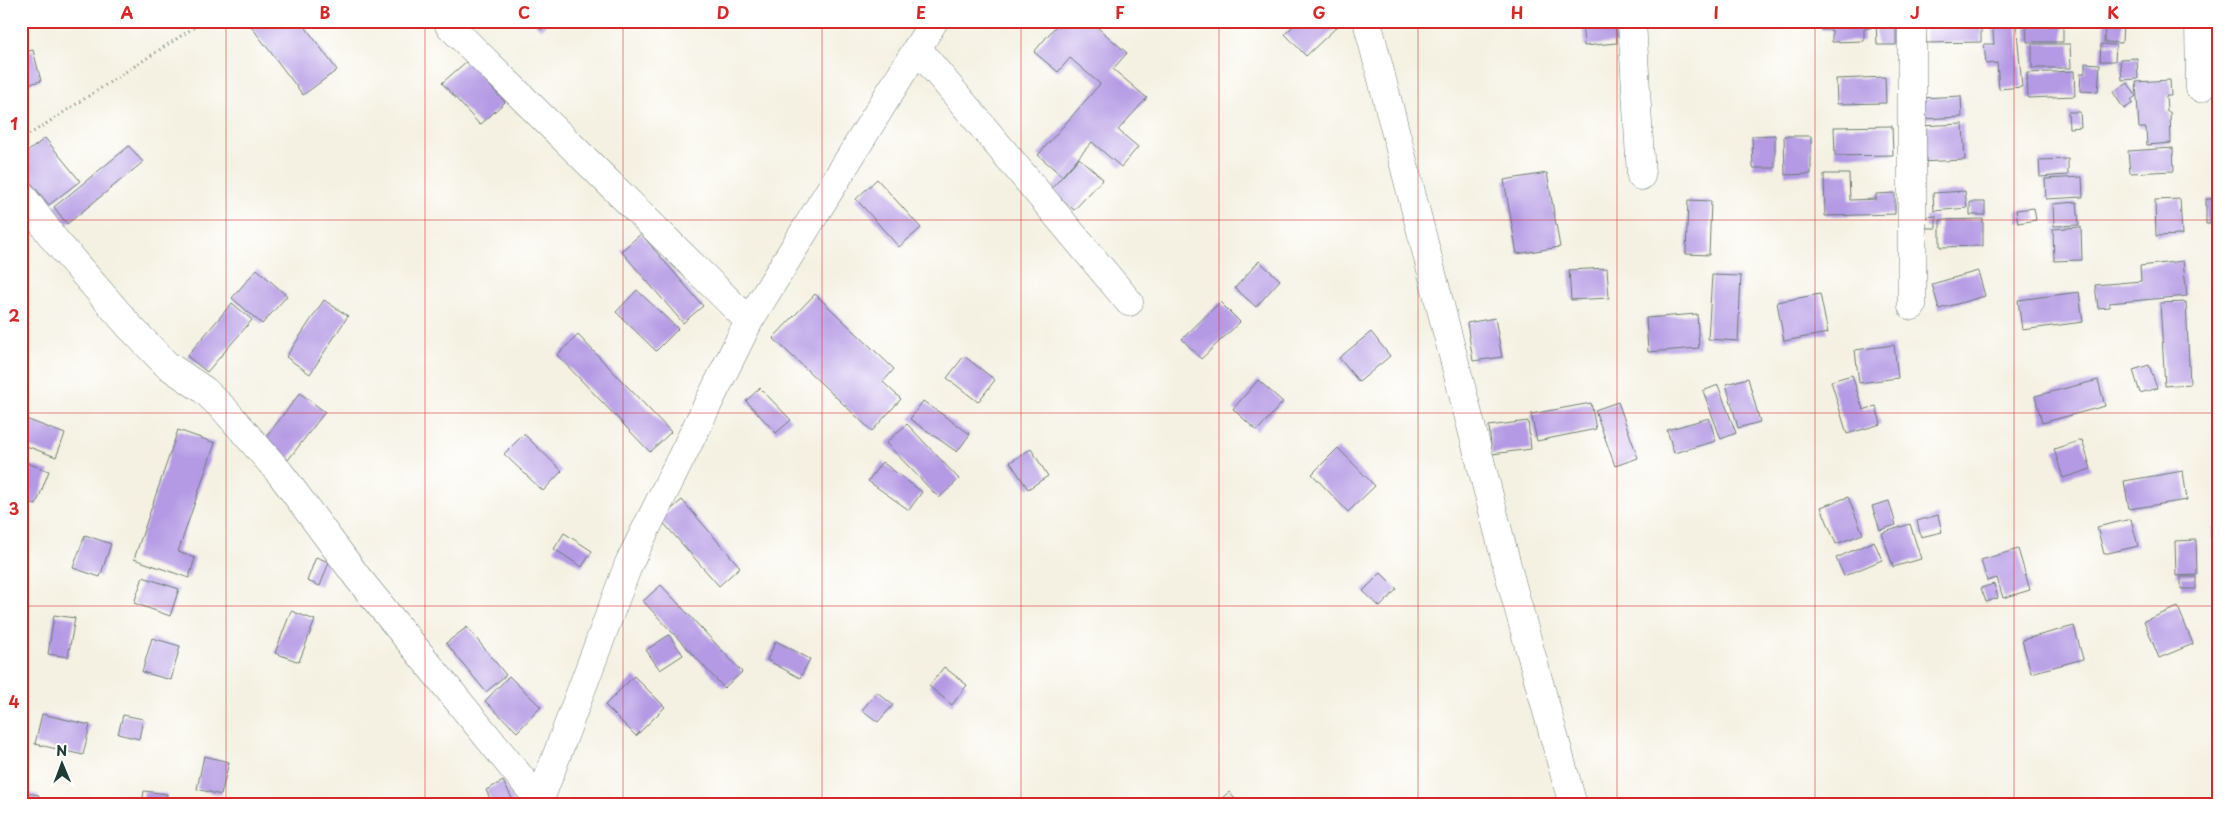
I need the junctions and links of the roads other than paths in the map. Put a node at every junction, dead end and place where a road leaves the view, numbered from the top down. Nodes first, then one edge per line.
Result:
1 (934, 21) edge
2 (1367, 21) edge
3 (1632, 21) edge
4 (1912, 21) edge
5 (2199, 21) edge
6 (449, 25) dead end
7 (918, 48) junction
8 (2200, 88) dead end
9 (1640, 176) dead end
10 (21, 194) edge
11 (1129, 302) dead end
12 (1912, 306) dead end
13 (749, 321) junction
14 (1566, 801) edge
15 (540, 803) edge

1 - 7 street
2 - 14 street
3 - 9 street
4 - 12 street
5 - 8 street
6 - 13 street
7 - 11 street
7 - 13 street
10 - 15 street
13 - 15 street

